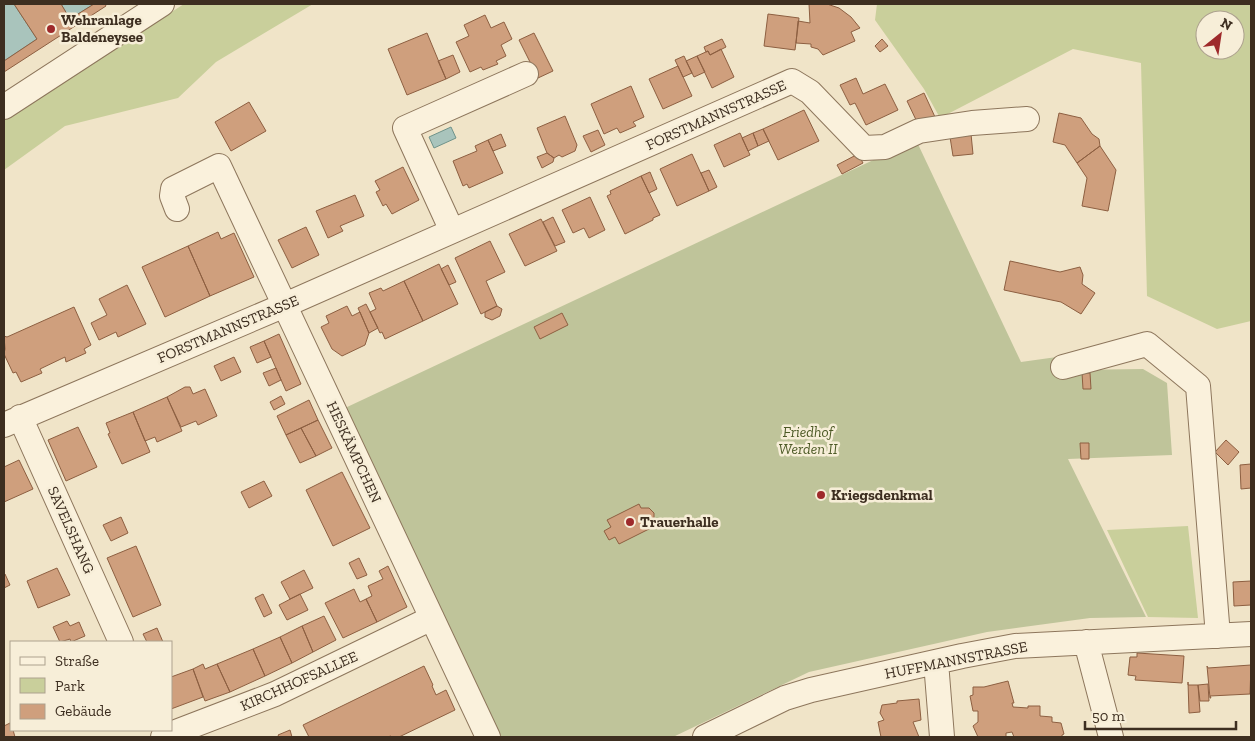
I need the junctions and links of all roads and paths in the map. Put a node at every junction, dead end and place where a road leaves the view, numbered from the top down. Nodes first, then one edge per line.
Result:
1 (162, 4) edge
2 (526, 74) dead end
3 (4, 107) edge
4 (1027, 119) dead end
5 (177, 209) dead end
6 (452, 231) junction
7 (285, 305) junction
8 (1062, 367) dead end
9 (12, 421) edge
10 (432, 618) junction
11 (1251, 634) edge
12 (1218, 636) junction
13 (121, 641) edge
14 (1086, 642) junction
15 (936, 662) junction
16 (164, 737) edge
17 (488, 737) edge
18 (705, 737) edge
19 (942, 737) edge
20 (1111, 737) edge

1 - 3 street
2 - 6 street
4 - 6 street, FORSTMANNSTRASSE
5 - 7 street, HESKÄMPCHEN
6 - 7 street, FORSTMANNSTRASSE
7 - 9 street, FORSTMANNSTRASSE
7 - 10 street, HESKÄMPCHEN
8 - 12 street
9 - 13 street, SAVELSHANG
10 - 16 street, KIRCHHOFSALLEE
10 - 17 street, HESKÄMPCHEN
11 - 12 street, HUFFMANNSTRASSE
12 - 14 street, HUFFMANNSTRASSE
14 - 15 street, HUFFMANNSTRASSE
14 - 20 street
15 - 18 street, HUFFMANNSTRASSE
15 - 19 street

